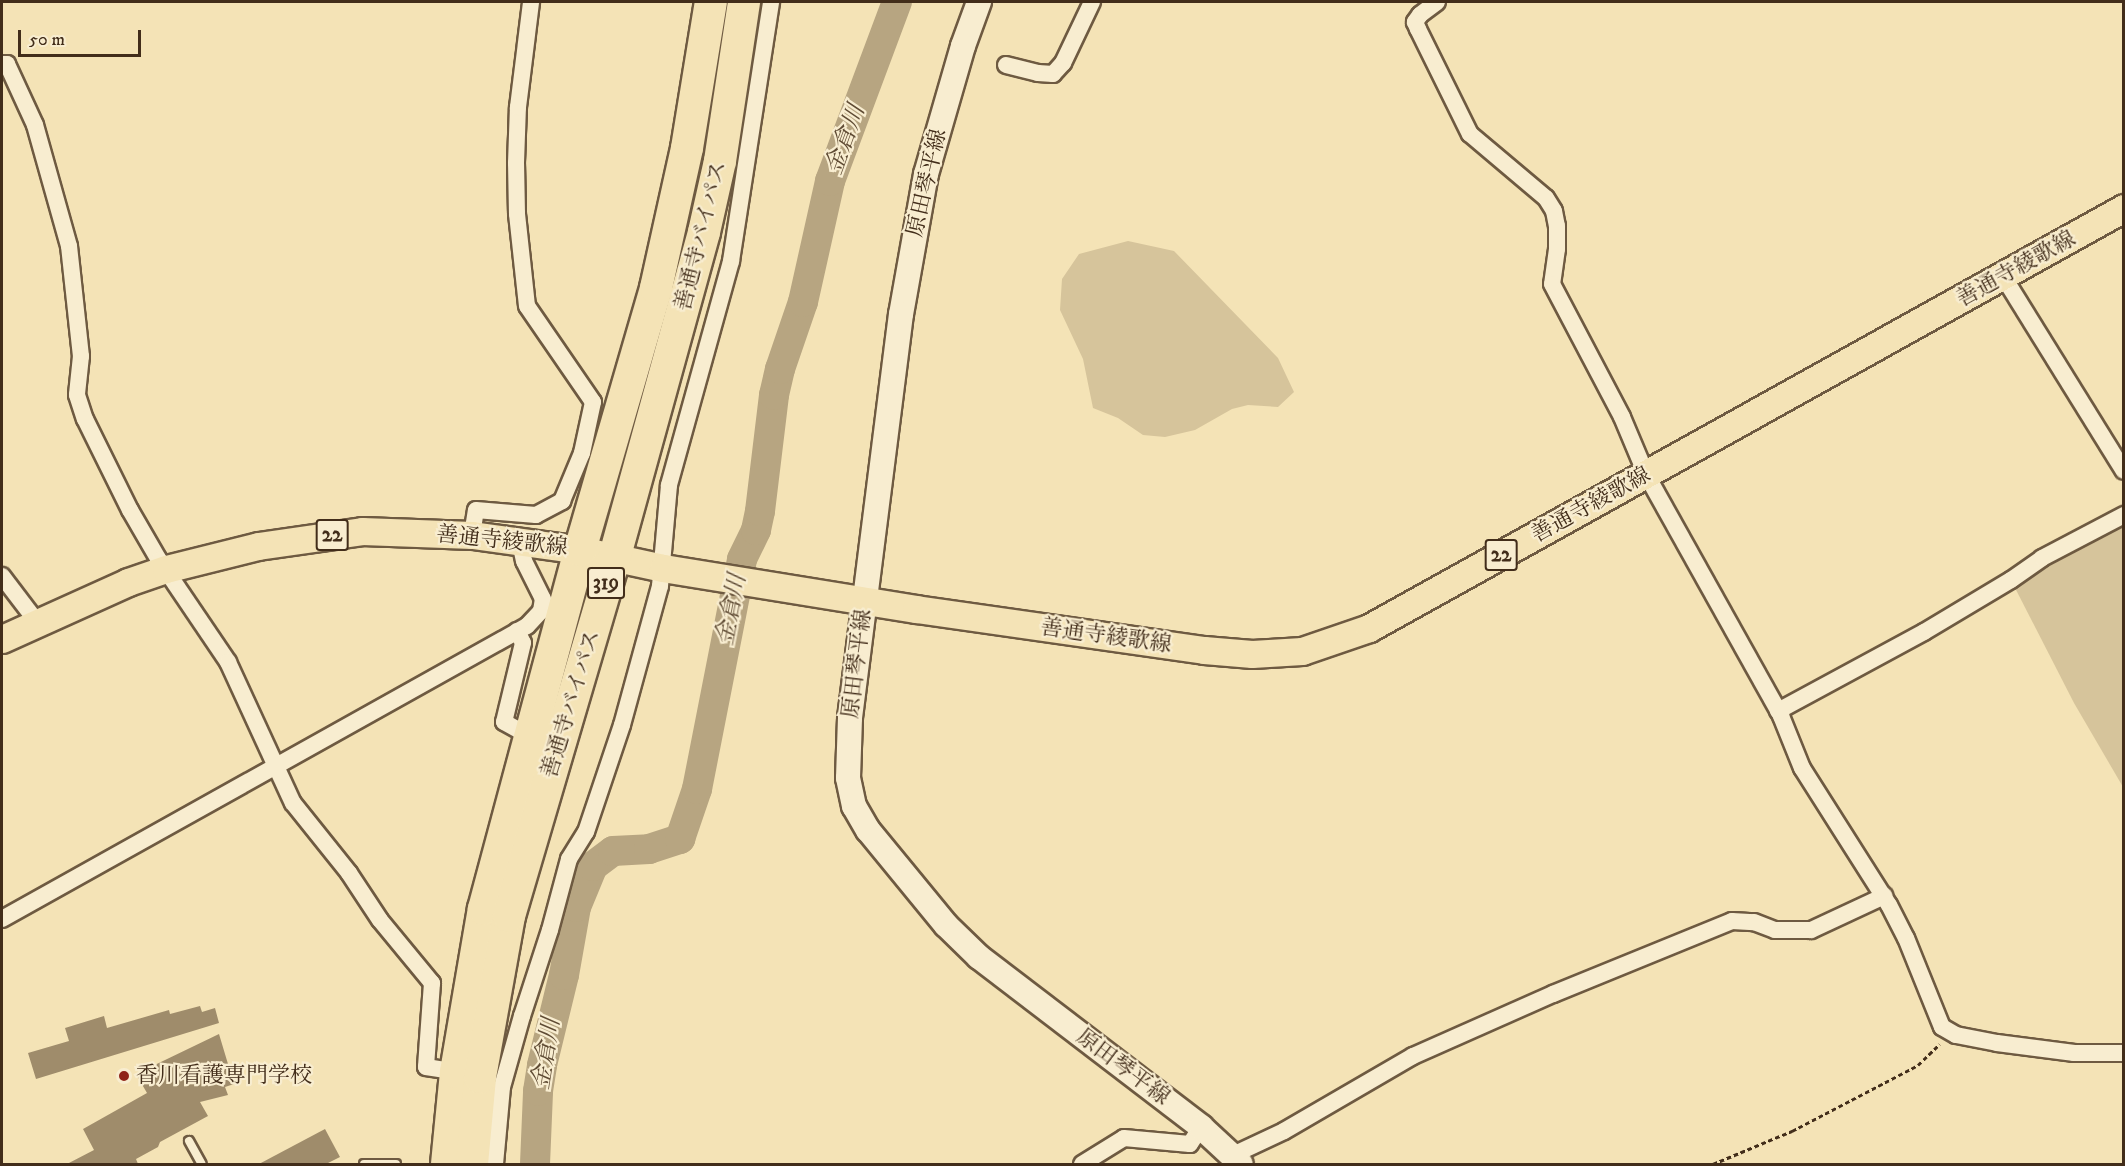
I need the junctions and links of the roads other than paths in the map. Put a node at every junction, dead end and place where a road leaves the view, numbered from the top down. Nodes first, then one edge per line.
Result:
1 (531, 2) edge
2 (711, 2) edge
3 (744, 2) edge
4 (771, 2) edge
5 (979, 2) edge
6 (1092, 2) edge
7 (1437, 2) edge
8 (2, 64) edge
9 (1006, 65) dead end
10 (2124, 208) edge
11 (2003, 276) junction
12 (2124, 471) edge
13 (1646, 474) junction
14 (2124, 514) edge
15 (472, 535) junction
16 (520, 542) junction
17 (580, 550) junction
18 (614, 559) junction
19 (166, 569) junction
20 (669, 569) junction
21 (2, 576) edge
22 (865, 600) junction
23 (37, 622) junction
24 (517, 631) junction
25 (2, 639) edge
26 (1778, 711) junction
27 (529, 736) junction
28 (277, 765) junction
29 (1884, 896) junction
30 (2, 919) edge
31 (2124, 1053) edge
32 (456, 1072) junction
33 (1201, 1127) junction
34 (189, 1141) dead end
35 (1237, 1160) edge
36 (202, 1164) edge
37 (364, 1164) edge
38 (396, 1164) edge
39 (447, 1164) edge
40 (472, 1164) edge
41 (495, 1164) edge
42 (1082, 1164) edge

1 - 15 street
2 - 17 highway, 善通寺バイパス / 319
3 - 18 highway, 善通寺バイパス / 319
4 - 20 street
5 - 22 main road, 原田琴平線
6 - 9 street
7 - 13 street
8 - 19 street
10 - 11 main road, 善通寺綾歌線 / 22
11 - 12 street
11 - 13 main road, 善通寺綾歌線 / 22
13 - 22 main road, 善通寺綾歌線 / 22
13 - 26 street
14 - 26 street
15 - 16 main road, 善通寺綾歌線 / 22
15 - 19 main road, 善通寺綾歌線 / 22
16 - 17 main road, 善通寺綾歌線 / 22
16 - 24 street
17 - 18 main road, 善通寺綾歌線 / 22
17 - 27 highway, 善通寺バイパス / 319
18 - 20 main road, 善通寺綾歌線 / 22
18 - 40 highway, 善通寺バイパス / 319
19 - 23 main road, 善通寺綾歌線 / 22
19 - 28 street
20 - 22 main road, 善通寺綾歌線 / 22
20 - 41 street
21 - 23 street
22 - 33 main road, 原田琴平線
23 - 25 main road, 善通寺綾歌線 / 22
24 - 27 street
24 - 28 street
26 - 29 street
27 - 32 highway, 善通寺バイパス / 319
28 - 30 street
28 - 32 street
29 - 31 street
29 - 35 street
32 - 39 highway, 善通寺バイパス / 319
33 - 35 main road, 原田琴平線
33 - 42 street
34 - 36 lane
37 - 38 lane

